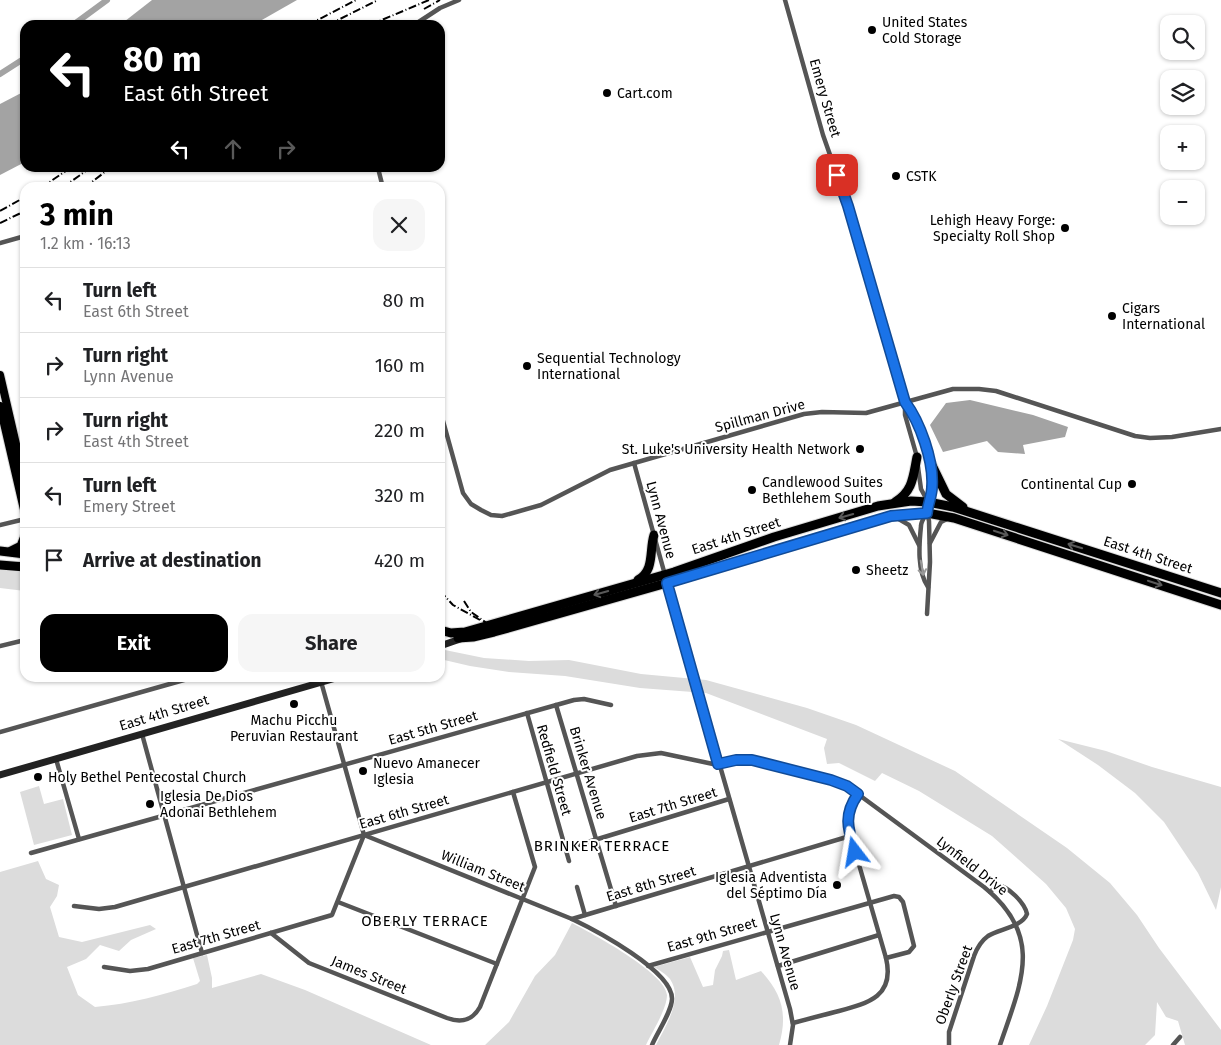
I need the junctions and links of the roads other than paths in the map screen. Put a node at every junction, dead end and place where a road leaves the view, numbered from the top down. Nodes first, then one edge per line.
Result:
1 (459, 0) edge
2 (785, 0) edge
3 (422, 20) edge
4 (20, 237) edge
5 (0, 243) edge
6 (0, 375) edge
7 (905, 402) junction
8 (0, 406) edge
9 (445, 427) edge
10 (1221, 430) edge
11 (917, 457) junction
12 (930, 459) junction
13 (20, 461) edge
14 (634, 463) junction
15 (20, 492) edge
16 (928, 502) junction
17 (893, 503) junction
18 (927, 513) junction
19 (976, 514) junction
20 (891, 516) junction
21 (954, 518) junction
22 (20, 520) edge
23 (0, 525) edge
24 (654, 536) junction
25 (930, 544) junction
26 (919, 546) junction
27 (20, 547) edge
28 (0, 551) edge
29 (10, 552) junction
30 (20, 553) edge
31 (0, 565) edge
32 (20, 567) edge
33 (666, 579) junction
34 (630, 585) junction
35 (928, 587) junction
36 (1221, 593) edge
37 (1221, 605) edge
38 (927, 614) dead end
39 (495, 628) junction
40 (445, 631) edge
41 (468, 634) junction
42 (445, 637) edge
43 (20, 641) edge
44 (445, 644) edge
45 (0, 646) edge
46 (177, 682) edge
47 (314, 682) edge
48 (322, 682) edge
49 (611, 704) dead end
50 (556, 705) junction
51 (527, 713) junction
52 (0, 732) edge
53 (142, 734) junction
54 (56, 759) junction
55 (344, 764) junction
56 (718, 764) junction
57 (576, 773) junction
58 (0, 775) edge
59 (546, 782) junction
60 (513, 792) junction
61 (857, 793) junction
62 (729, 799) junction
63 (164, 815) junction
64 (364, 835) junction
65 (850, 836) junction
66 (79, 839) junction
67 (596, 840) junction
68 (566, 849) junction
69 (30, 853) dead end
70 (569, 861) dead end
71 (748, 866) junction
72 (184, 887) junction
73 (576, 888) dead end
74 (990, 892) junction
75 (523, 899) junction
76 (338, 902) junction
77 (869, 902) junction
78 (74, 906) dead end
79 (616, 906) junction
80 (585, 915) junction
81 (572, 919) junction
82 (1015, 924) junction
83 (768, 931) junction
84 (272, 933) junction
85 (879, 936) junction
86 (202, 953) junction
87 (886, 958) junction
88 (497, 964) junction
89 (648, 966) junction
90 (778, 966) junction
91 (104, 967) dead end
92 (792, 1023) junction
93 (1180, 1038) dead end
94 (652, 1045) edge
95 (790, 1045) edge
96 (949, 1045) edge
97 (1000, 1045) edge
98 (1173, 1045) edge

1 - 3 street
2 - 7 street, Emery Street
4 - 5 street
6 - 13 main road
7 - 10 street, Spillman Drive
7 - 11 street, Emery Street
7 - 12 street, Emery Street
7 - 14 street, Spillman Drive
8 - 15 main road
9 - 14 street, Spillman Drive
11 - 16 street, Emery Street
11 - 17 highway
12 - 16 street, Emery Street
12 - 19 highway
14 - 24 street, Lynn Avenue
16 - 17 highway, East 4th Street
16 - 18 street, Emery Street
16 - 19 highway, East 4th Street
17 -> 33 highway, East 4th Street
18 - 20 highway, East 4th Street
18 - 21 highway, East 4th Street
18 - 25 street, Emery Street
18 - 26 street, Emery Street
36 -> 19 highway, East 4th Street
20 - 26 street
20 - 33 highway, East 4th Street
21 - 25 street
21 -> 37 highway, East 4th Street
22 - 23 street
24 - 33 street, Lynn Avenue
24 - 34 highway
25 - 35 street, Emery Street
26 -> 35 street, Emery Street
27 - 29 highway
28 - 29 highway
29 - 30 highway
31 - 32 highway
33 - 34 highway, East 4th Street
33 - 39 highway, East 4th Street
33 - 56 street, Lynn Avenue
34 -> 39 highway, East 4th Street
35 - 38 street, Emery Street
39 - 41 highway, East 4th Street
39 - 41 highway, East 4th Street
40 - 41 highway
41 - 42 highway
41 - 44 main road, East 4th Street
43 - 45 street
46 - 52 street
47 - 53 main road, East 4th Street
48 - 55 street
49 - 50 street, East 5th Street
50 - 51 street, East 5th Street
50 - 57 street, Brinker Avenue
51 - 55 street, East 5th Street
51 - 59 street, Redfield Street
53 - 54 main road, East 4th Street
53 - 63 street
54 - 58 main road, East 4th Street
54 - 66 street
55 - 63 street, East 5th Street
55 - 64 street
56 - 57 street, East 6th Street
56 - 61 street, East 6th Street
56 - 62 street, Lynn Avenue
57 - 59 street, East 6th Street
57 - 67 street, Brinker Avenue
59 - 60 street, East 6th Street
59 - 68 street, Redfield Street
60 - 64 street, East 6th Street
60 - 75 street
61 - 65 street
61 - 74 street, Lynfield Drive
62 - 67 street, East 7th Street
62 - 71 street, Lynn Avenue
63 - 66 street, East 5th Street
63 - 72 street
64 - 72 street, East 6th Street
64 - 75 street, William Street
64 - 76 street
65 - 71 street, East 8th Street
65 - 77 street
66 - 69 street, East 5th Street
67 - 68 street, East 7th Street
67 - 79 street, Brinker Avenue
68 - 70 street, Redfield Street
71 - 79 street, East 8th Street
71 - 83 street, Lynn Avenue
72 - 78 street, East 6th Street
72 - 86 street
73 - 80 street
74 - 82 street, Lynfield Drive
74 - 82 street
75 - 81 street, William Street
75 - 88 street
76 - 84 street, East 7th Street
76 - 88 street
77 - 83 street, East 9th Street
77 - 85 street
77 - 87 street, East 9th Street
79 - 80 street, East 8th Street
80 - 81 street, East 8th Street
81 - 89 street, William Street
82 - 96 street, Oberly Street
82 - 97 street, Lynfield Drive
83 - 89 street, East 9th Street
83 - 90 street, Lynn Avenue
84 - 86 street, East 7th Street
84 - 88 street, James Street
85 - 87 street
85 - 90 street
86 - 91 street, East 7th Street
87 - 92 street
89 - 94 street, William Street
90 - 92 street, Lynn Avenue
92 - 95 street, Lynn Avenue
93 - 98 street

